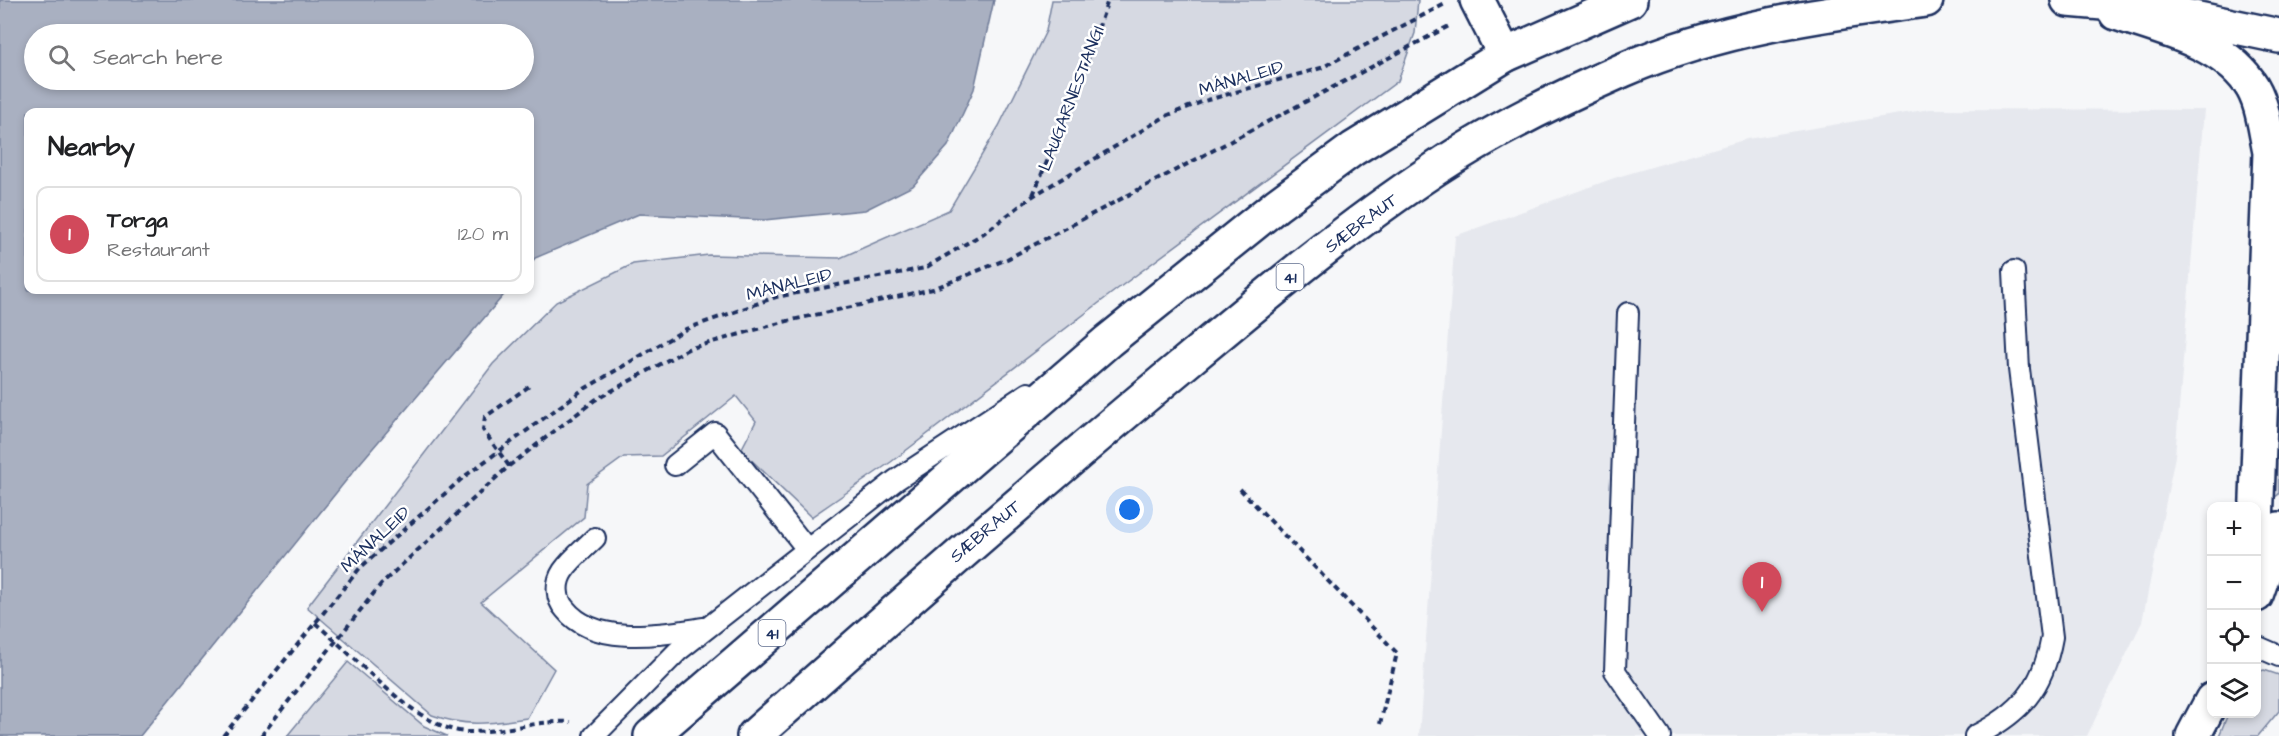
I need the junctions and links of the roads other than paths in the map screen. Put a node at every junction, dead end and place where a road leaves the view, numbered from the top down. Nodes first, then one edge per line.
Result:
1 (1630, 0) edge
2 (1926, 0) edge
3 (2075, 1) edge
4 (1471, 3) edge
5 (2279, 36) edge
6 (1505, 55) junction
7 (2014, 271) dead end
8 (2272, 308) edge
9 (1628, 313) dead end
10 (1108, 341) junction
11 (675, 465) dead end
12 (2258, 502) edge
13 (2279, 529) edge
14 (595, 538) dead end
15 (807, 549) junction
16 (2261, 581) edge
17 (707, 628) junction
18 (2261, 648) edge
19 (2279, 656) edge
20 (2207, 708) edge
21 (2006, 730) edge
22 (658, 733) edge
23 (755, 735) edge
24 (594, 736) edge
25 (1660, 736) edge
26 (1975, 736) edge
27 (2193, 736) edge

1 - 6 main road, 41
2 - 23 main road, SÆBRAUT / 41
3 - 5 main road
3 - 8 main road
4 - 6 main road
6 - 10 main road, 41
7 - 21 lane
8 - 12 main road
9 - 25 lane
10 - 15 lane
10 - 22 main road, 41
11 - 15 lane
13 - 16 main road
14 - 17 lane
15 - 17 lane
17 - 24 lane
18 - 19 lane
20 - 27 main road
21 - 26 lane

